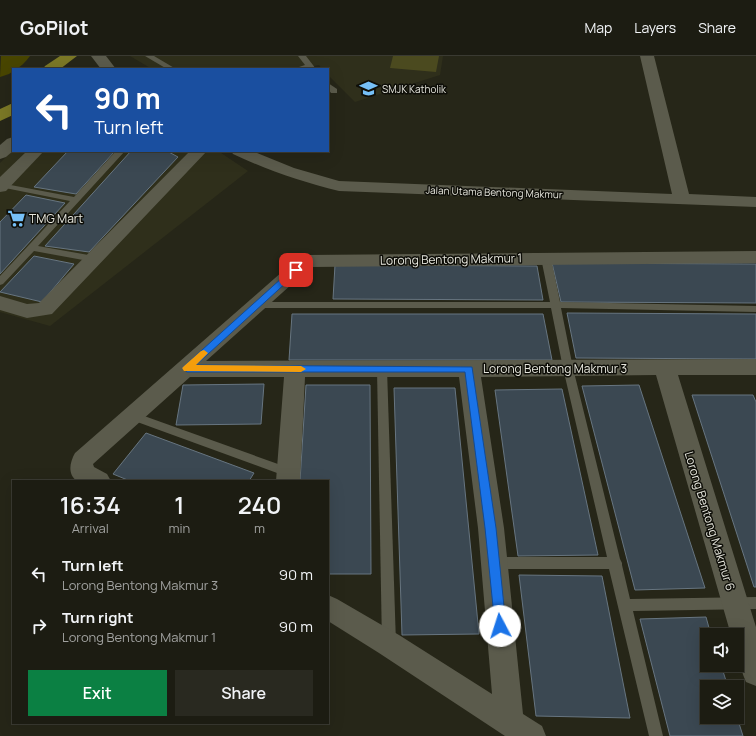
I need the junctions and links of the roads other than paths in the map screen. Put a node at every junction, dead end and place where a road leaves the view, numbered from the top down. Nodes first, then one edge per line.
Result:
1 (98, 56) edge
2 (150, 56) edge
3 (302, 56) edge
4 (647, 56) edge
5 (74, 62) edge
6 (53, 68) edge
7 (108, 68) edge
8 (170, 68) edge
9 (311, 68) edge
10 (329, 86) edge
11 (334, 92) dead end
12 (7, 101) edge
13 (0, 116) edge
14 (12, 143) edge
15 (35, 152) edge
16 (120, 152) edge
17 (196, 152) edge
18 (241, 152) edge
19 (0, 154) edge
20 (1, 186) edge
21 (76, 200) junction
22 (682, 200) junction
23 (756, 202) edge
24 (32, 248) junction
25 (756, 257) edge
26 (546, 258) junction
27 (94, 259) junction
28 (0, 282) edge
29 (0, 303) edge
30 (256, 305) junction
31 (555, 305) junction
32 (756, 309) edge
33 (756, 367) edge
34 (187, 368) junction
35 (568, 368) junction
36 (665, 368) junction
37 (295, 369) junction
38 (382, 369) junction
39 (469, 369) junction
40 (133, 416) junction
41 (288, 477) edge
42 (97, 480) edge
43 (494, 563) junction
44 (616, 563) junction
45 (746, 603) edge
46 (626, 605) junction
47 (329, 608) edge
48 (390, 644) junction
49 (756, 673) edge
50 (520, 729) edge
51 (656, 736) edge

1 - 7 street
2 - 8 lane
3 - 9 lane
4 - 22 street
5 - 6 main road
10 - 11 lane
12 - 13 main road
14 - 19 street
15 - 20 street
16 - 21 lane
17 - 27 street
18 - 22 street, Jalan Utama Bentong Makmur
20 - 21 lane
21 - 24 lane
22 - 23 street, Jalan Utama Bentong Makmur
24 - 27 lane
24 - 28 lane
25 - 26 street, Lorong Bentong Makmur 1
26 - 30 street, Lorong Bentong Makmur 1
26 - 31 lane
27 - 29 street
30 - 31 lane
30 - 34 street, Lorong Bentong Makmur 1
31 - 32 lane
31 - 35 lane
33 - 36 street, Lorong Bentong Makmur 3
34 - 37 street, Lorong Bentong Makmur 3
34 - 40 street, Lorong Bentong Makmur 1
35 - 36 street, Lorong Bentong Makmur 3
35 - 39 street, Lorong Bentong Makmur 3
35 - 44 lane
36 - 45 street, Lorong Bentong Makmur 6
37 - 38 street, Lorong Bentong Makmur 3
37 - 41 street
38 - 39 street, Lorong Bentong Makmur 3
38 - 48 lane
39 - 43 street
40 - 41 lane
40 - 42 street, Lorong Bentong Makmur 1
43 - 44 lane
43 - 50 street
44 - 46 lane
45 - 46 lane
45 - 49 street, Lorong Bentong Makmur 6
46 - 51 lane
47 - 48 street
48 - 50 street

